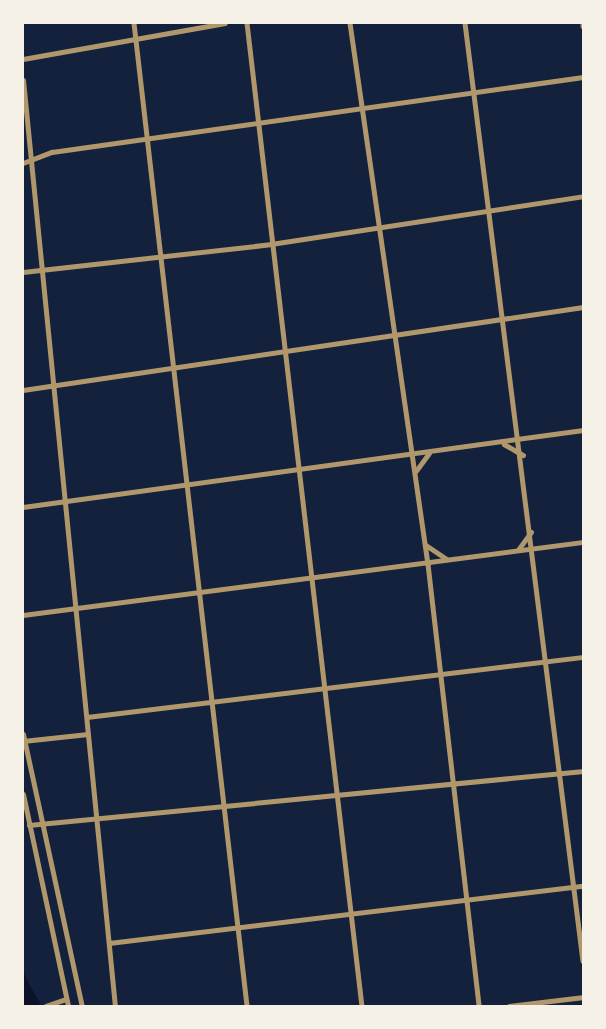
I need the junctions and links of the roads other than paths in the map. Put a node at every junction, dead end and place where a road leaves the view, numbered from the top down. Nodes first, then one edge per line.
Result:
1 (134, 23) edge
2 (225, 23) edge
3 (247, 23) edge
4 (350, 23) edge
5 (465, 23) edge
6 (135, 37) junction
7 (23, 59) edge
8 (583, 77) edge
9 (23, 80) edge
10 (474, 93) junction
11 (362, 108) junction
12 (258, 123) junction
13 (147, 139) junction
14 (32, 159) junction
15 (23, 163) edge
16 (583, 195) edge
17 (490, 211) junction
18 (378, 228) junction
19 (271, 244) junction
20 (162, 257) junction
21 (43, 269) junction
22 (23, 272) edge
23 (583, 307) edge
24 (506, 318) junction
25 (394, 336) junction
26 (285, 352) junction
27 (174, 369) junction
28 (56, 384) junction
29 (23, 390) edge
30 (583, 430) edge
31 (521, 439) junction
32 (500, 443) junction
33 (411, 453) junction
34 (430, 453) junction
35 (523, 456) junction
36 (300, 469) junction
37 (416, 472) junction
38 (187, 484) junction
39 (67, 500) junction
40 (23, 507) edge
41 (532, 531) junction
42 (583, 542) edge
43 (425, 545) junction
44 (535, 549) junction
45 (517, 551) junction
46 (450, 560) junction
47 (428, 564) junction
48 (311, 576) junction
49 (199, 591) junction
50 (77, 607) junction
51 (23, 615) edge
52 (583, 657) edge
53 (550, 662) junction
54 (440, 676) junction
55 (325, 689) junction
56 (213, 702) junction
57 (87, 717) junction
58 (88, 734) junction
59 (23, 738) edge
60 (583, 771) edge
61 (562, 774) junction
62 (453, 785) junction
63 (23, 794) edge
64 (337, 797) junction
65 (225, 808) junction
66 (97, 820) junction
67 (41, 823) junction
68 (29, 825) junction
69 (583, 886) edge
70 (575, 887) junction
71 (467, 900) junction
72 (351, 914) junction
73 (239, 928) junction
74 (109, 943) junction
75 (583, 961) edge
76 (583, 997) edge
77 (65, 999) junction
78 (48, 1005) edge
79 (68, 1006) edge
80 (82, 1006) edge
81 (115, 1006) edge
82 (247, 1006) edge
83 (362, 1006) edge
84 (479, 1006) edge
85 (509, 1006) edge

1 - 6 street
2 - 6 street
3 - 12 street
4 - 11 street
5 - 10 street
6 - 7 street
6 - 13 street
8 - 10 street
9 - 14 street
10 - 11 street
10 - 17 street
11 - 12 street
11 - 18 street
12 - 13 street
12 - 19 street
13 - 14 street
13 - 20 street
14 - 15 street
14 - 21 street
16 - 17 street
17 - 18 street
17 - 24 street
18 - 19 street
18 - 25 street
19 - 20 street
19 - 26 street
20 - 21 street
20 - 27 street
21 - 22 street
21 - 28 street
23 - 24 street
24 - 25 street
24 - 31 street
25 - 26 street
25 - 33 street
26 - 27 street
26 - 36 street
27 - 28 street
27 - 38 street
28 - 29 street
28 - 39 street
30 - 31 street
31 - 32 street
31 - 35 street
32 - 34 street
32 - 35 street
33 - 34 street
33 - 36 street
33 - 37 street
34 - 37 street
35 - 41 street
36 - 38 street
36 - 48 street
37 - 43 street
38 - 39 street
38 - 49 street
39 - 40 street
39 - 50 street
41 - 44 street
41 - 45 street
42 - 44 street
43 - 46 street
43 - 47 street
44 - 45 street
44 - 53 street
45 - 46 street
46 - 47 street
47 - 48 street
47 - 54 street
48 - 49 street
48 - 55 street
49 - 50 street
49 - 56 street
50 - 51 street
50 - 57 street
52 - 53 street
53 - 54 street
53 - 61 street
54 - 55 street
54 - 62 street
55 - 56 street
55 - 64 street
56 - 57 street
56 - 65 street
57 - 58 street
58 - 59 street
58 - 66 street
59 - 67 street
60 - 61 street
61 - 62 street
61 - 70 street
62 - 64 street
62 - 71 street
63 - 68 street
64 - 65 street
64 - 72 street
65 - 66 street
65 - 73 street
66 - 67 street
66 - 74 street
67 - 68 street
67 - 80 street
68 - 77 street
69 - 70 street
70 - 71 street
70 - 75 street
71 - 72 street
71 - 84 street
72 - 73 street
72 - 83 street
73 - 74 street
73 - 82 street
74 - 81 street
76 - 85 street
77 - 78 street
77 - 79 street

